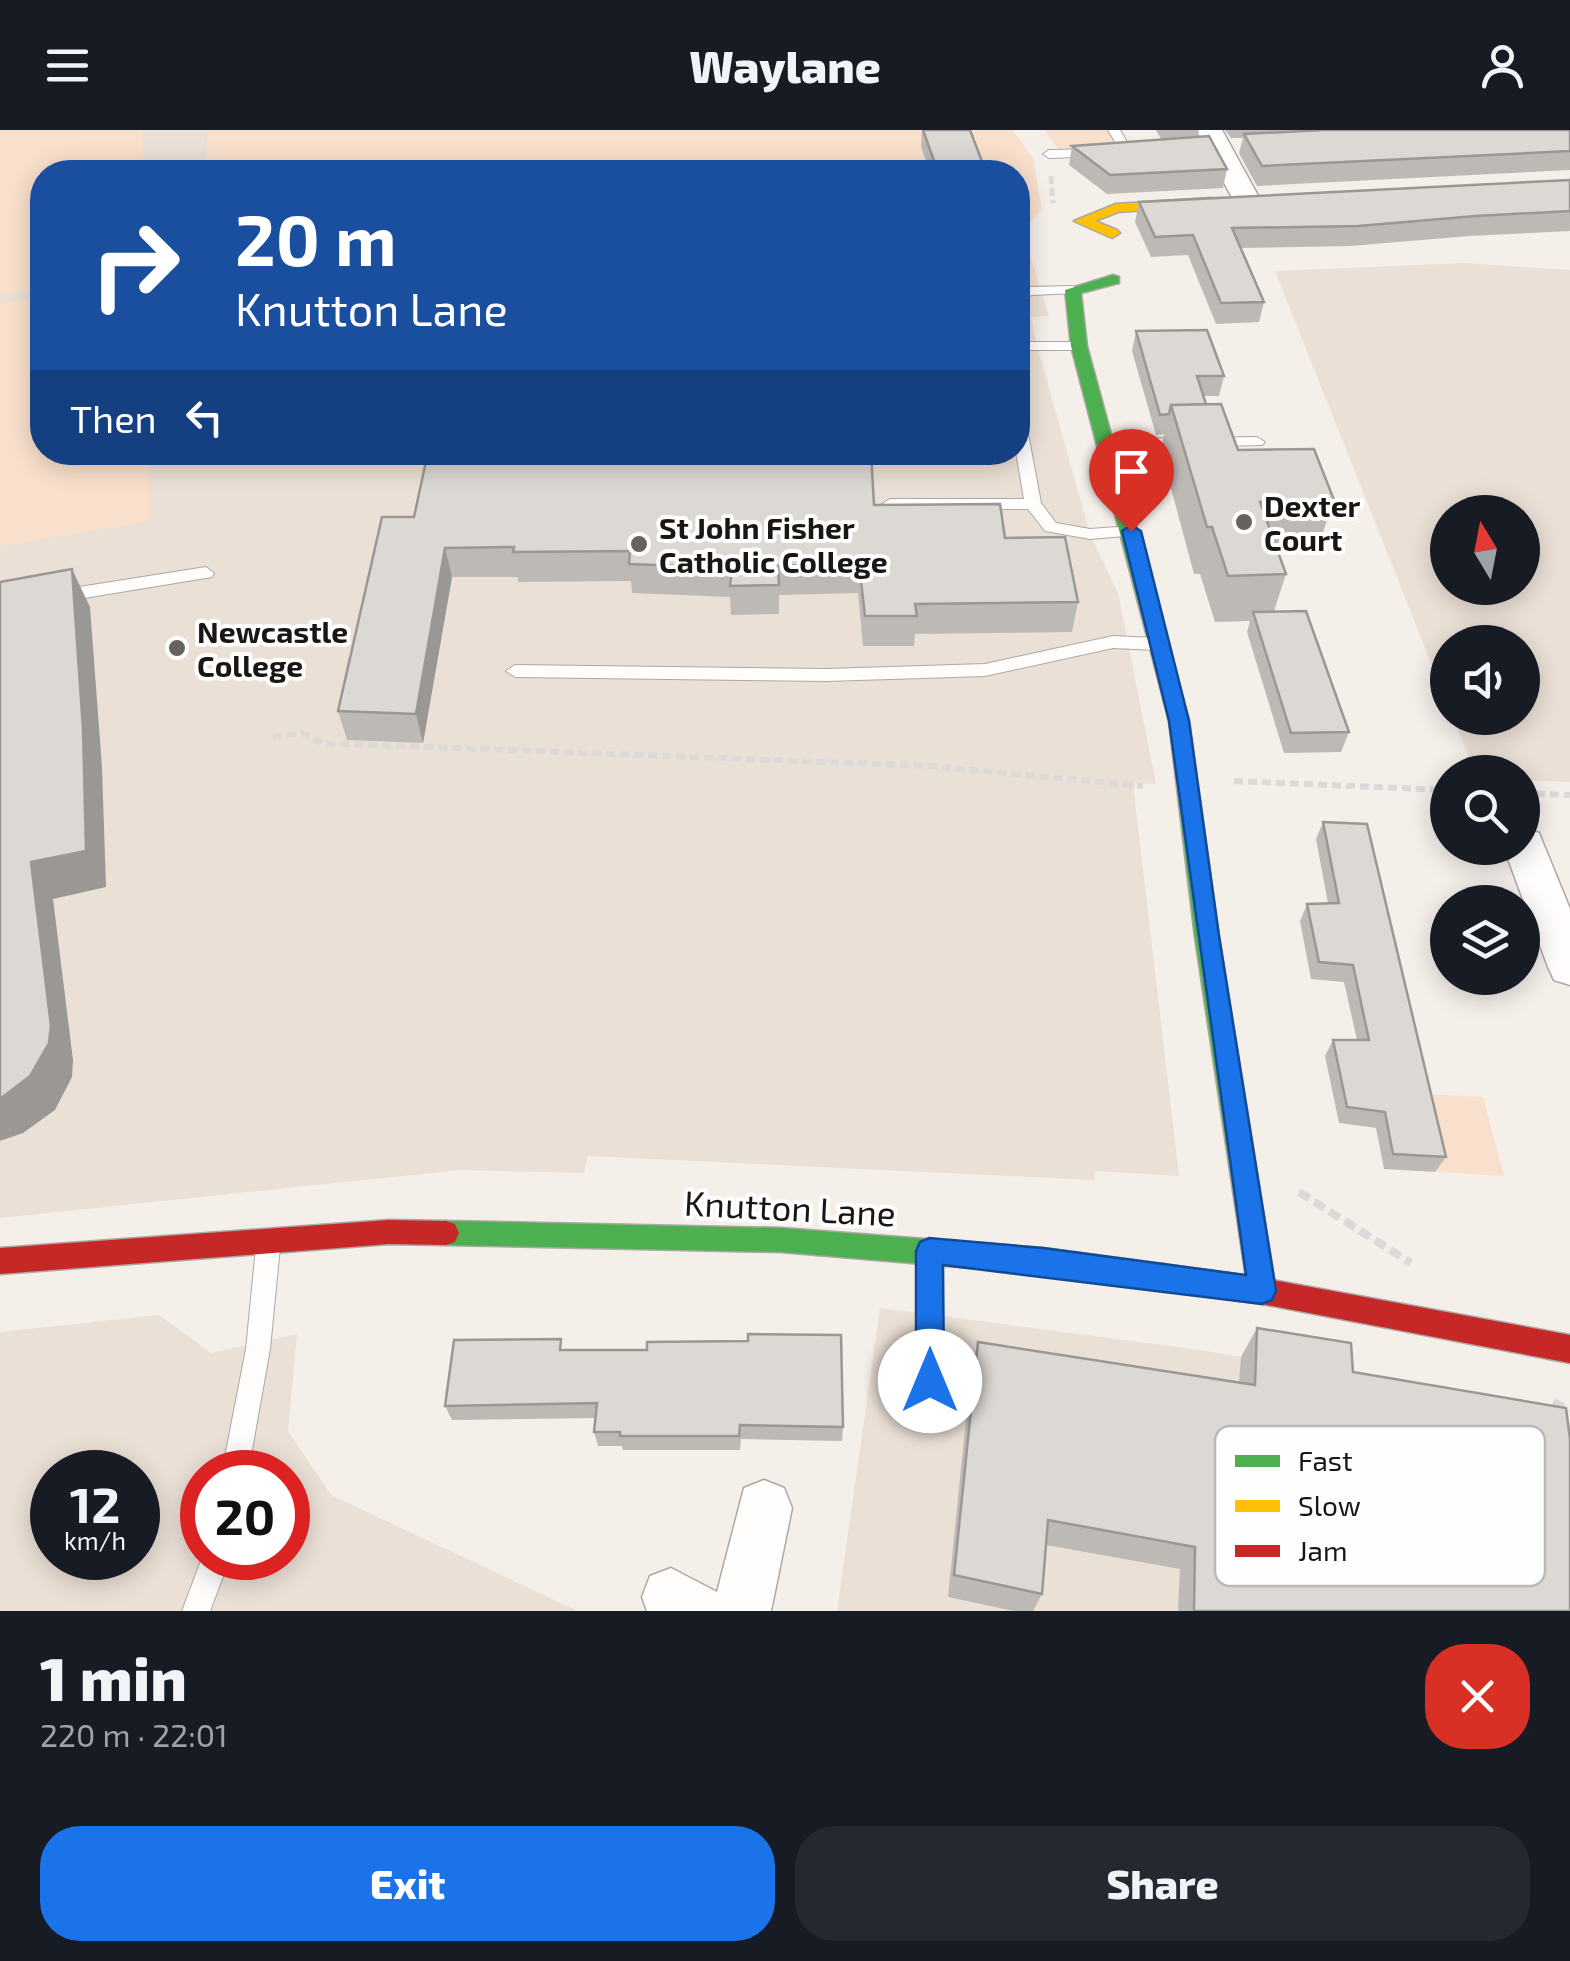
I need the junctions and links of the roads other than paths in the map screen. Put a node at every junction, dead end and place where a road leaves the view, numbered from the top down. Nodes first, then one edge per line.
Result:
1 (1114, 130) edge
2 (1217, 144) edge
3 (1145, 151) edge
4 (1126, 152) junction
5 (1049, 154) dead end
6 (1256, 200) joint
7 (1112, 233) dead end
8 (1114, 280) dead end
9 (1074, 290) junction
10 (1030, 291) edge
11 (1030, 346) edge
12 (1079, 346) junction
13 (1257, 442) dead end
14 (1108, 444) junction
15 (1026, 465) edge
16 (890, 504) edge
17 (1033, 504) junction
18 (1131, 531) junction
19 (206, 573) dead end
20 (38, 600) edge
21 (1160, 644) junction
22 (516, 670) dead end
23 (1532, 865) edge
24 (1570, 967) edge
25 (268, 1240) junction
26 (929, 1251) junction
27 (0, 1261) edge
28 (1262, 1291) junction
29 (1570, 1349) edge
30 (930, 1381) dead end
31 (239, 1450) edge
32 (764, 1508) dead end
33 (208, 1580) edge
34 (196, 1611) edge
35 (742, 1611) edge

1 - 4 lane
2 - 6 street
3 - 4 lane
4 - 5 lane
6 - 7 street
8 - 9 street
9 - 10 lane
9 - 12 street
11 - 12 lane
12 - 14 street
13 - 14 lane
14 - 18 street
15 - 17 lane
16 - 17 lane
17 - 18 lane
18 - 21 street
19 - 20 lane
21 - 22 lane
21 - 28 street
23 - 24 street
25 - 26 street, Knutton Lane
25 - 27 street, Knutton Lane
25 - 31 lane
26 - 28 street, Knutton Lane
26 - 30 lane
28 - 29 street, Knutton Lane
32 - 35 street
33 - 34 lane

